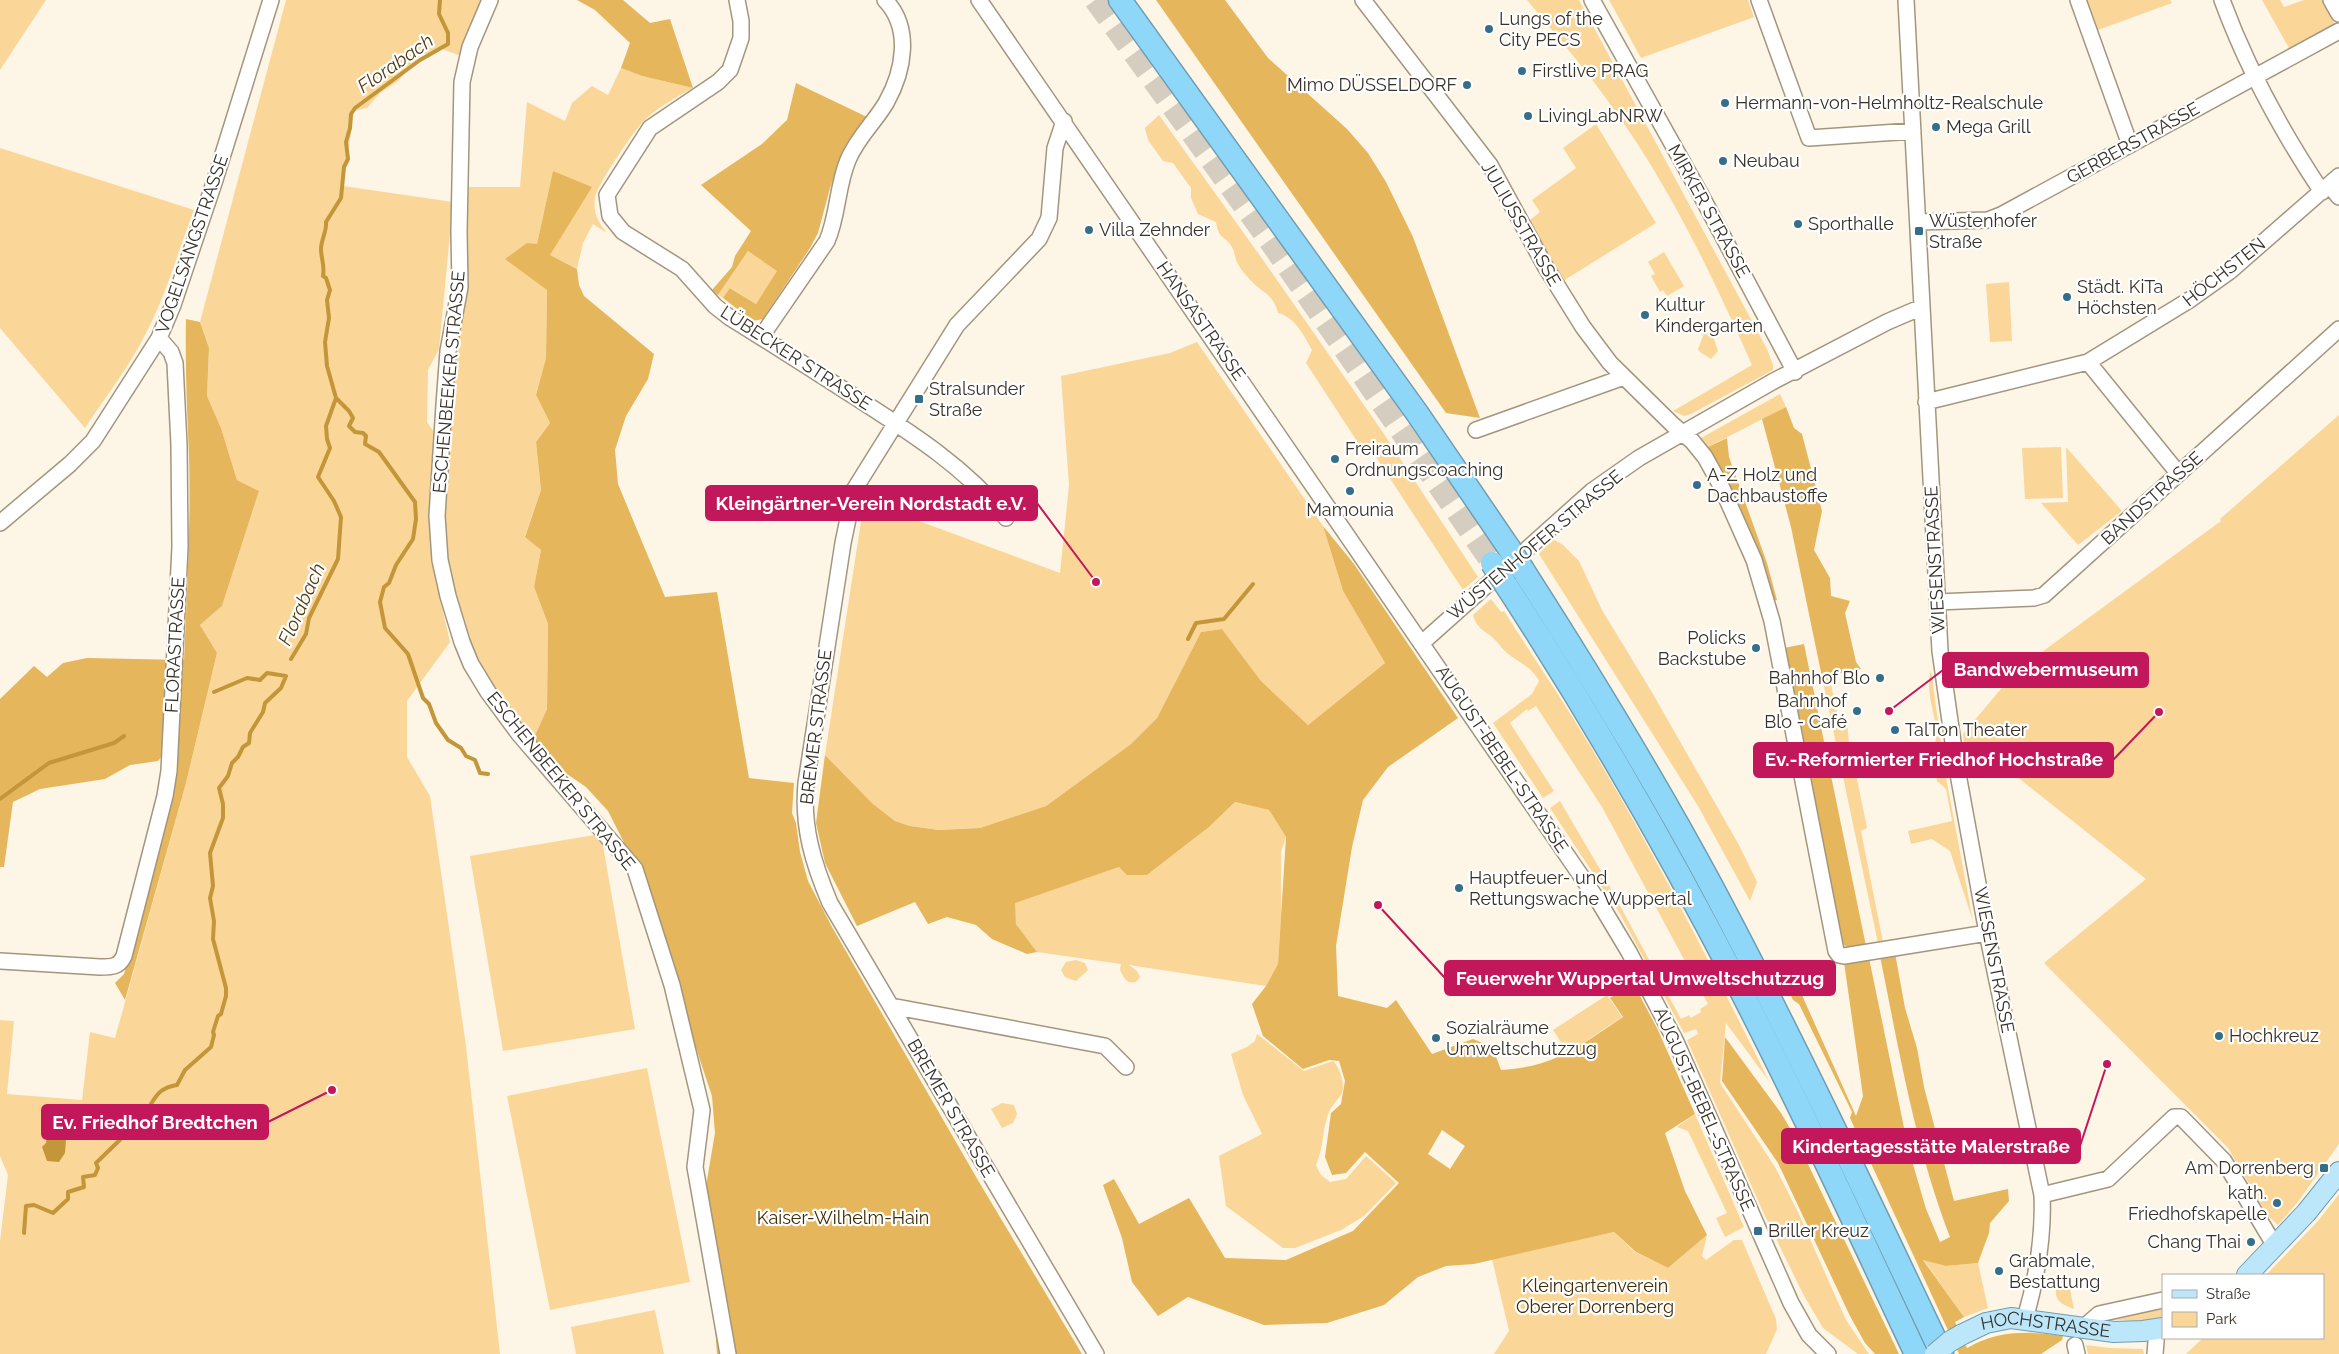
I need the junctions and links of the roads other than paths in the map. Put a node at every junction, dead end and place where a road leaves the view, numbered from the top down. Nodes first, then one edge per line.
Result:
1 (271, 0) edge
2 (490, 0) edge
3 (738, 0) edge
4 (885, 0) edge
5 (980, 0) edge
6 (1120, 0) edge
7 (1363, 0) edge
8 (1592, 0) edge
9 (1759, 0) edge
10 (1906, 0) edge
11 (2222, 0) edge
12 (2331, 0) edge
13 (2080, 6) edge
14 (2339, 14) edge
15 (2339, 31) edge
16 (2256, 76) junction
17 (1064, 121) junction
18 (1913, 131) junction
19 (2130, 145) junction
20 (2330, 184) edge
21 (2339, 197) edge
22 (1918, 222) junction
23 (1922, 308) junction
24 (1887, 322) junction
25 (1923, 327) junction
26 (2339, 329) edge
27 (761, 337) junction
28 (159, 338) junction
29 (2088, 362) junction
30 (1795, 372) junction
31 (1624, 377) junction
32 (1926, 402) junction
33 (895, 423) junction
34 (1476, 430) dead end
35 (1682, 433) junction
36 (2178, 473) junction
37 (1006, 518) dead end
38 (0, 523) edge
39 (1492, 563) tunnel mouth
40 (1937, 602) junction
41 (1423, 642) junction
42 (1987, 933) junction
43 (0, 961) edge
44 (891, 1006) junction
45 (1126, 1066) dead end
46 (2339, 1172) edge
47 (2042, 1195) junction
48 (2275, 1246) junction
49 (2248, 1274) edge
50 (2162, 1300) edge
51 (2025, 1319) junction
52 (2160, 1328) edge
53 (2078, 1342) edge
54 (1812, 1349) edge
55 (728, 1354) edge
56 (1096, 1354) edge
57 (1828, 1354) edge
58 (1916, 1354) edge
59 (1935, 1354) edge
60 (1942, 1354) edge
61 (2155, 1354) edge

1 - 28 street, VOGELSANGSTRASSE
2 - 55 street, ESCHENBEEKER STRASSE
3 - 27 street, LÜBECKER STRASSE
4 - 27 street
5 - 17 street, HANSASTRASSE
6 - 60 highway, bridge
7 - 31 street, JULIUSSTRASSE
8 - 30 street, MIRKER STRASSE
9 - 18 street
10 - 18 street, WIESENSTRASSE
11 - 16 street
12 - 14 street
13 - 19 street
15 - 16 street, GERBERSTRASSE
16 - 19 street, GERBERSTRASSE
16 - 20 street
17 - 33 street, BREMER STRASSE
17 - 41 street, HANSASTRASSE
18 - 22 street, WIESENSTRASSE
19 - 22 street, GERBERSTRASSE
20 - 21 street
20 - 29 street, HÖCHSTEN
22 - 23 street, WIESENSTRASSE
23 - 24 street, WÜSTENHOFER STRASSE
23 - 25 street, WIESENSTRASSE
24 - 25 street
24 - 30 street, WÜSTENHOFER STRASSE
25 - 32 street, WIESENSTRASSE
26 - 36 street, BANDSTRASSE
27 - 33 street, LÜBECKER STRASSE
28 - 38 street, VOGELSANGSTRASSE
28 - 43 street, FLORASTRASSE
29 - 32 street, HÖCHSTEN
29 - 36 street
30 - 35 street, WÜSTENHOFER STRASSE
31 - 34 street
31 - 35 street, JULIUSSTRASSE
32 - 40 street, WIESENSTRASSE
33 - 37 street
33 - 44 street, BREMER STRASSE
35 - 41 street, WÜSTENHOFER STRASSE
35 - 42 street, JULIUSSTRASSE
36 - 40 street, BANDSTRASSE
39 - 58 highway, bridge
40 - 42 street, WIESENSTRASSE
41 - 54 street, AUGUST-BEBEL-STRASSE
42 - 47 street, WIESENSTRASSE
44 - 45 street
44 - 56 street, BREMER STRASSE
46 - 48 main road
47 - 48 street
47 - 51 street, WIESENSTRASSE
48 - 49 main road
50 - 53 street
51 - 53 main road, HOCHSTRASSE
51 - 59 main road, HOCHSTRASSE, bridge
52 - 53 main road, HOCHSTRASSE
52 - 61 street
54 - 57 street, AUGUST-BEBEL-STRASSE

